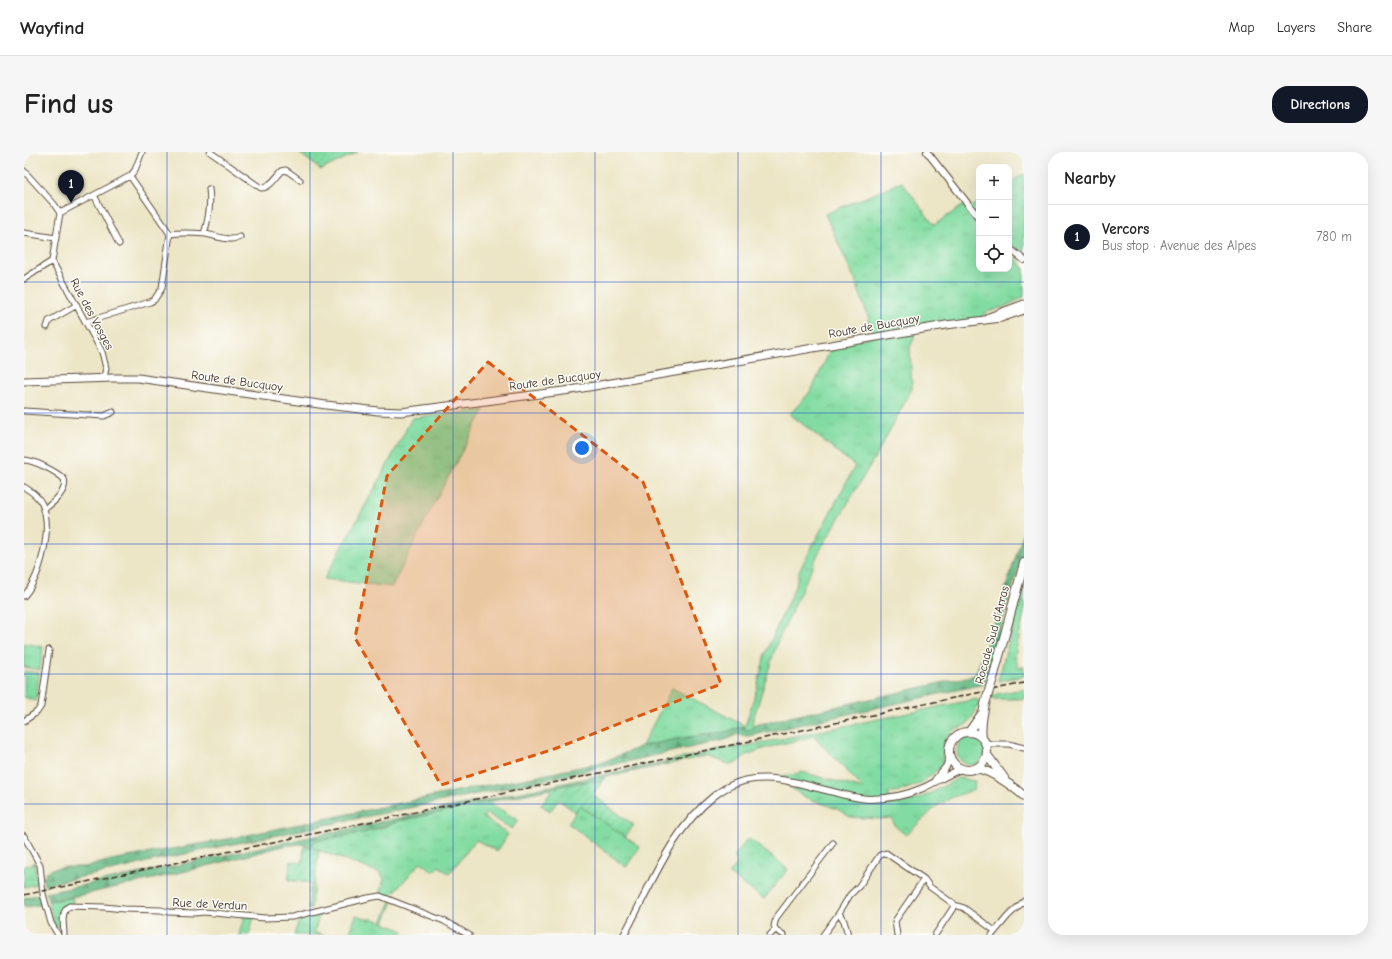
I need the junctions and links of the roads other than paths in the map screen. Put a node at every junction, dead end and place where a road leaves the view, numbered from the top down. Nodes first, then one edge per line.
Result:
1 (142, 152) edge
2 (210, 152) edge
3 (927, 152) edge
4 (24, 171) edge
5 (130, 176) junction
6 (300, 180) dead end
7 (209, 189) dead end
8 (94, 195) junction
9 (60, 213) junction
10 (976, 214) edge
11 (24, 233) edge
12 (170, 234) junction
13 (204, 234) junction
14 (240, 237) dead end
15 (56, 238) junction
16 (119, 244) dead end
17 (1012, 250) edge
18 (1024, 260) edge
19 (52, 261) junction
20 (24, 279) edge
21 (1024, 304) edge
22 (77, 305) junction
23 (1024, 310) edge
24 (977, 321) junction
25 (86, 322) junction
26 (47, 327) dead end
27 (104, 378) junction
28 (24, 382) edge
29 (24, 411) edge
30 (113, 412) dead end
31 (24, 460) edge
32 (24, 487) edge
33 (43, 510) junction
34 (1024, 563) edge
35 (24, 596) edge
36 (49, 650) dead end
37 (983, 712) junction
38 (24, 721) edge
39 (969, 732) junction
40 (983, 739) junction
41 (996, 744) junction
42 (1024, 748) edge
43 (987, 753) junction
44 (950, 757) junction
45 (977, 768) junction
46 (961, 769) junction
47 (934, 782) junction
48 (1007, 782) junction
49 (1024, 796) edge
50 (24, 836) edge
51 (833, 843) dead end
52 (924, 879) junction
53 (1024, 901) edge
54 (956, 905) junction
55 (839, 913) junction
56 (776, 930) junction
57 (994, 933) edge
58 (58, 935) edge
59 (64, 935) edge
60 (469, 935) edge
61 (624, 935) edge
62 (770, 935) edge
63 (784, 935) edge
64 (823, 935) edge
65 (848, 935) edge
66 (897, 935) edge
67 (935, 935) edge

1 - 5 street
2 - 6 street
3 - 10 street
4 - 9 street
5 - 8 street
5 - 12 street
7 - 13 street
8 - 9 street
8 - 16 street
9 - 15 street
11 - 15 street
12 - 13 street
12 - 25 street
13 - 14 street
15 - 19 street
17 - 18 street
19 - 20 street
19 - 22 street, Rue des Vosges
21 - 24 main road
22 - 25 street, Rue des Vosges
22 - 26 street
23 - 24 main road
24 - 27 main road, Route de Bucquoy
25 - 27 street, Rue des Vosges
27 - 28 main road, Route de Bucquoy
29 - 30 street
31 - 33 street
32 - 33 street
33 - 35 street
34 - 37 main road, Rocade Sud d'Arras, bridge
36 - 38 street
37 - 39 main road, Rocade Sud d'Arras
37 - 40 main road, Rocade Sud d'Arras
39 - 40 main road
39 - 44 main road
40 - 41 street
40 - 43 main road
41 - 42 street
41 - 43 street
43 - 45 main road
43 - 48 main road
44 - 46 main road
44 - 47 street
45 - 46 main road
45 - 48 main road
46 - 47 street
47 - 61 street
48 - 49 main road
50 - 58 street
51 - 56 street
52 - 54 street
52 - 55 street
52 - 66 street
53 - 57 street
54 - 57 street
54 - 67 street
55 - 64 street
55 - 65 street
56 - 62 street
56 - 63 street
59 - 60 street, Rue de Verdun

